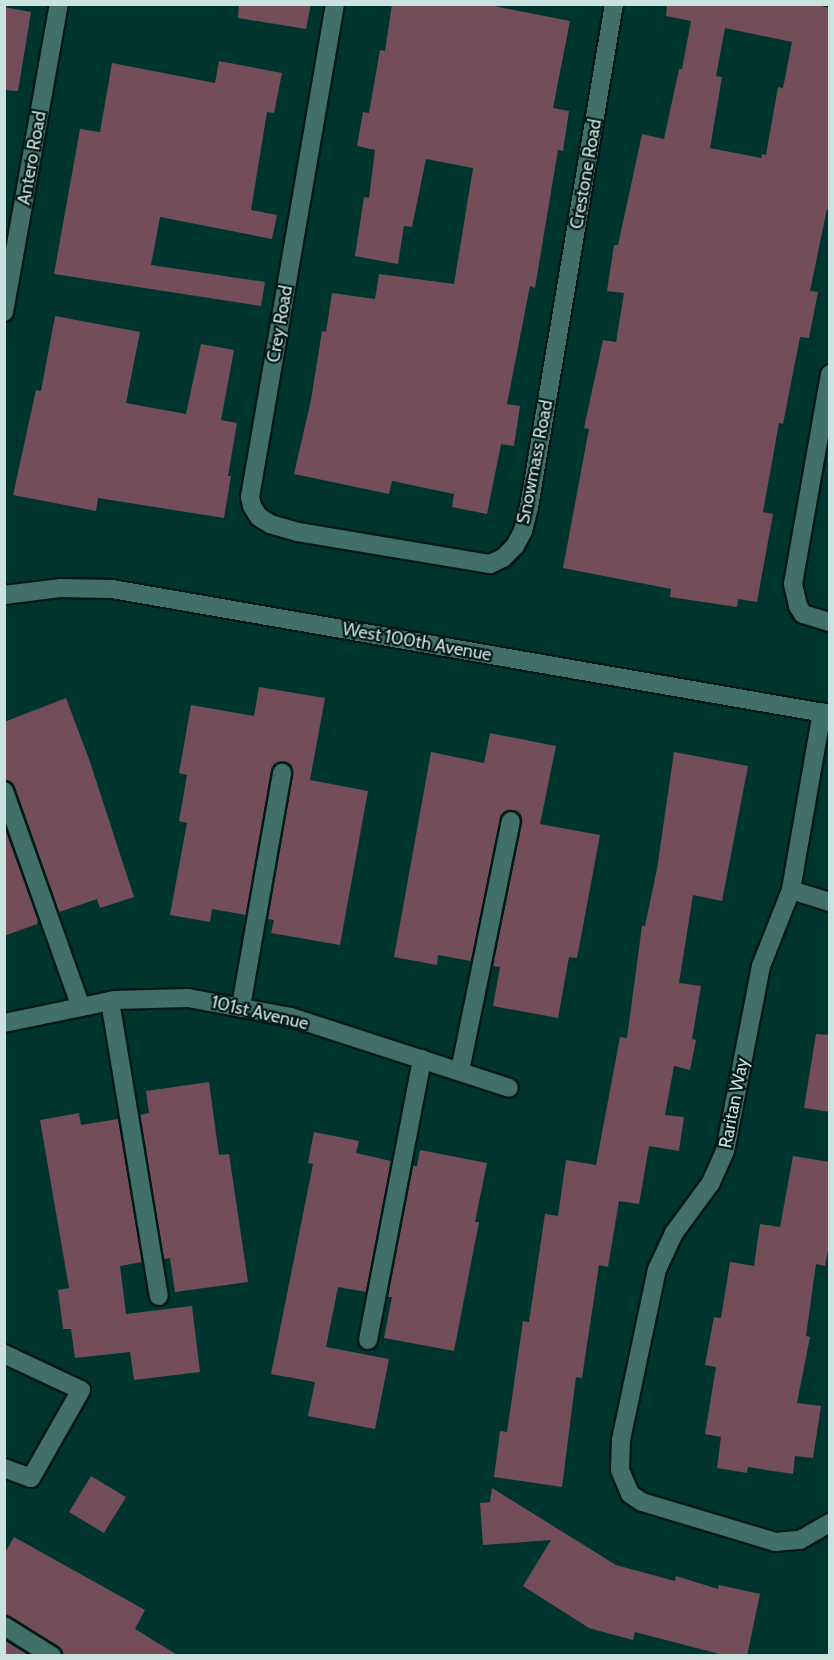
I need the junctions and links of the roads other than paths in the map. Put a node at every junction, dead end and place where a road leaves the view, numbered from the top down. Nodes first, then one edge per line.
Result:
1 (59, 4) edge
2 (335, 4) edge
3 (615, 4) edge
4 (4, 312) edge
5 (557, 343) joint
6 (830, 374) edge
7 (380, 546) joint
8 (4, 595) edge
9 (830, 622) edge
10 (826, 713) edge
11 (282, 773) dead end
12 (4, 791) edge
13 (511, 821) dead end
14 (790, 890) junction
15 (830, 902) edge
16 (110, 1001) junction
17 (241, 1006) junction
18 (81, 1007) junction
19 (4, 1023) edge
20 (422, 1059) junction
21 (460, 1071) junction
22 (509, 1088) dead end
23 (159, 1296) dead end
24 (368, 1340) dead end
25 (4, 1354) edge
26 (4, 1468) edge
27 (830, 1523) edge
28 (4, 1626) edge
29 (52, 1656) edge

1 - 4 street, Antero Road
2 - 7 street, Crey Road
3 - 5 street, Crestone Road
5 - 7 street, Snowmass Road
6 - 9 street
8 - 10 street, West 100th Avenue
10 - 14 street, Raritan Way
11 - 17 street
12 - 18 street
13 - 21 street
14 - 15 street
14 - 27 street, Raritan Way
16 - 17 street, 101st Avenue
16 - 18 street, 101st Avenue
16 - 23 street
17 - 20 street, 101st Avenue
18 - 19 street, 101st Avenue
20 - 21 street, 101st Avenue
20 - 24 street
21 - 22 street, 101st Avenue
25 - 26 street
28 - 29 street

